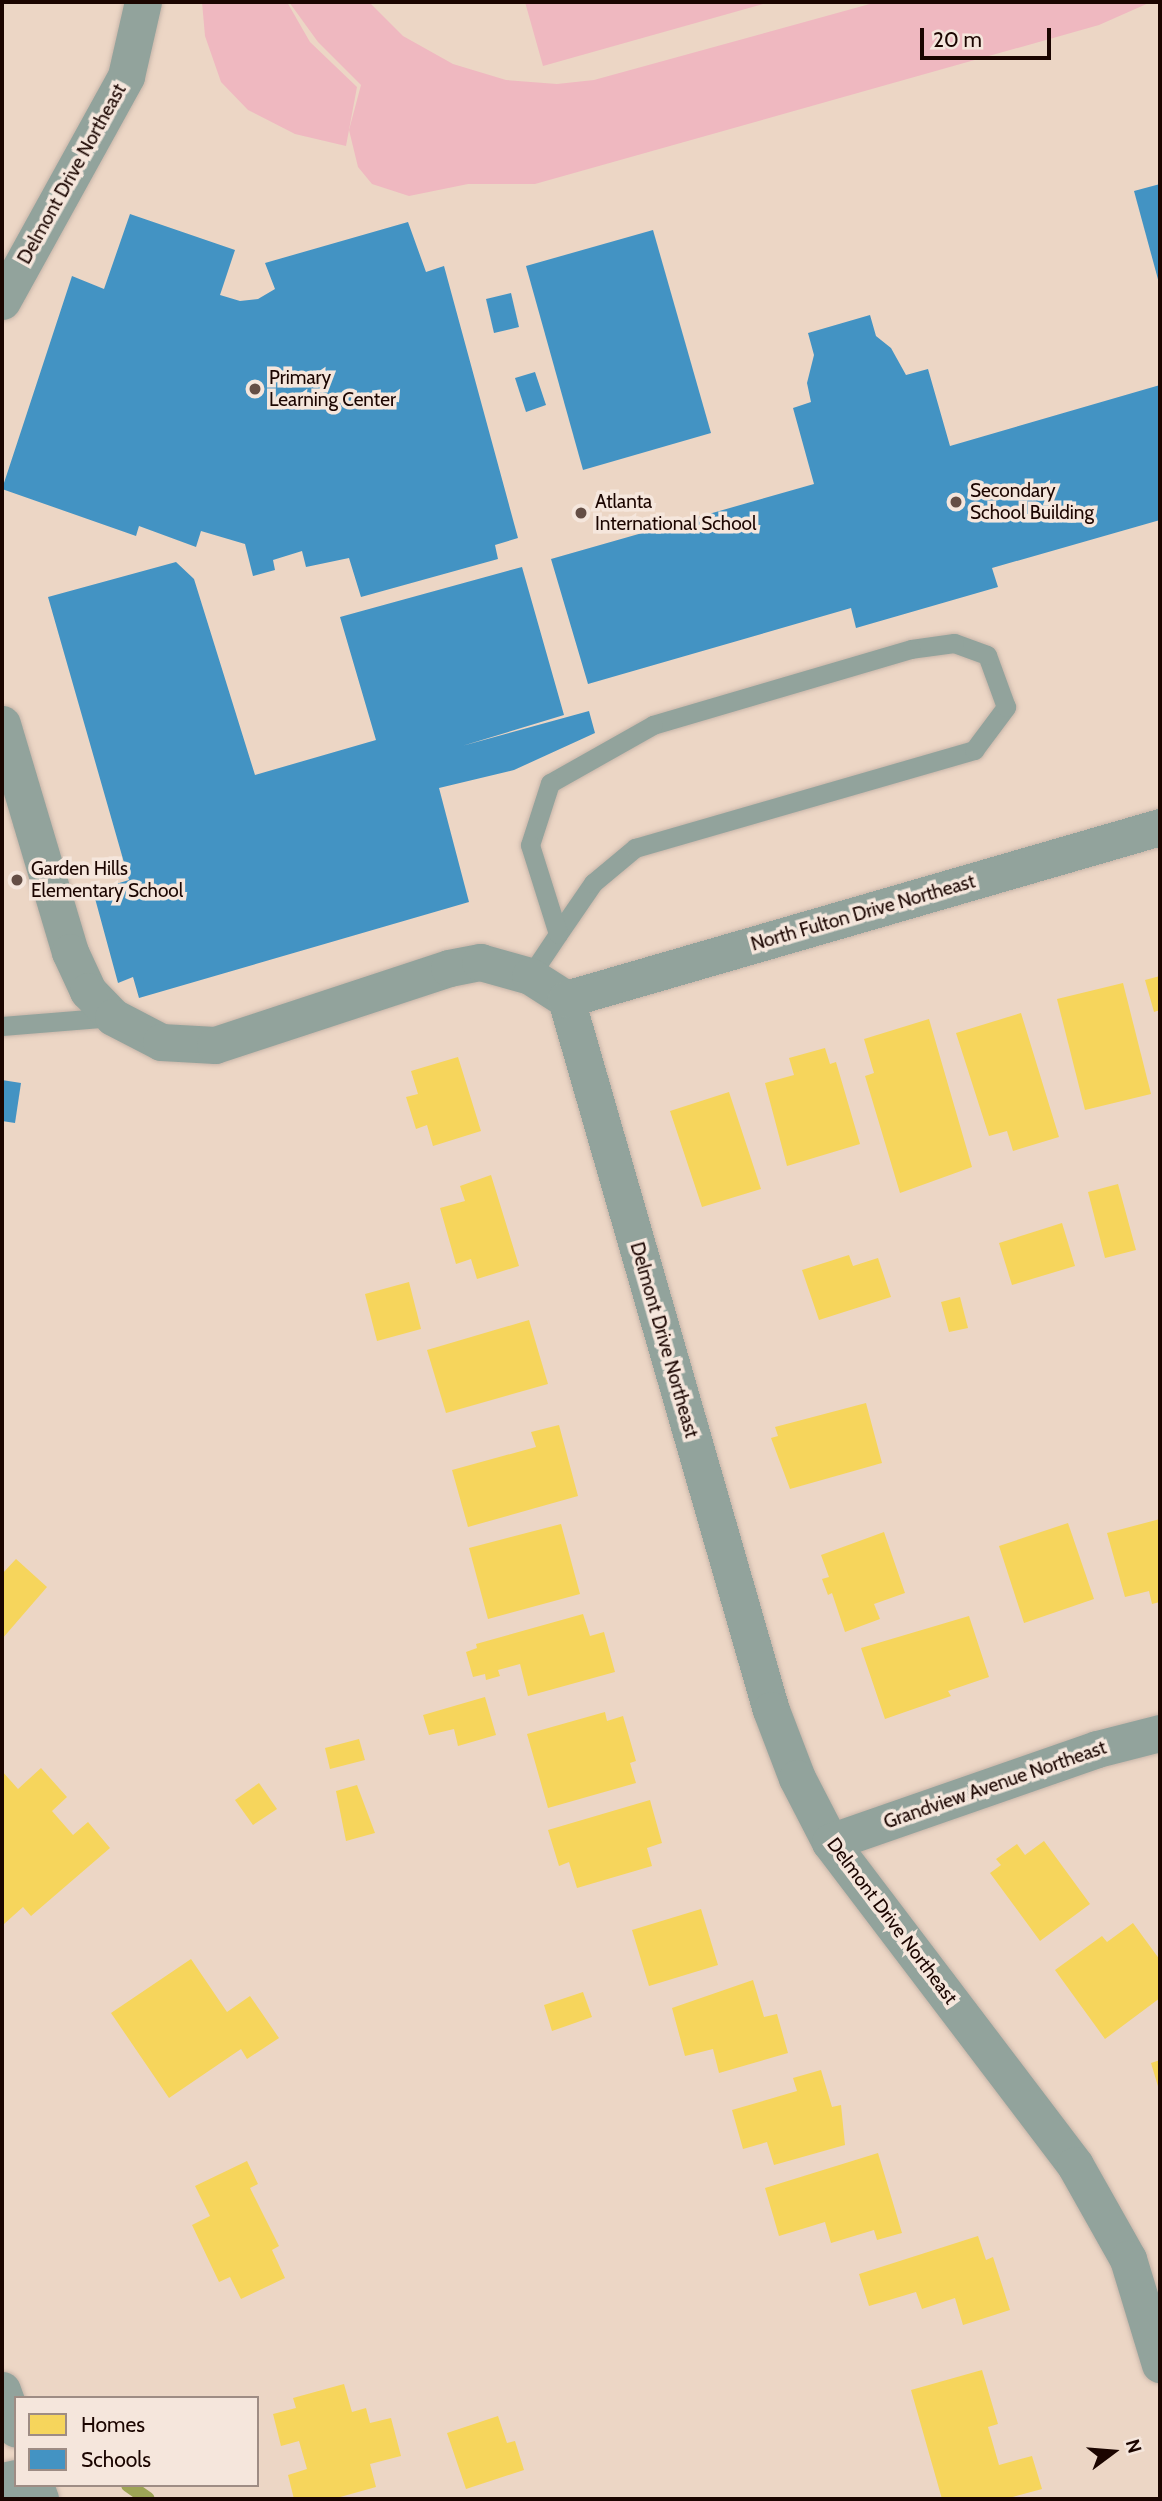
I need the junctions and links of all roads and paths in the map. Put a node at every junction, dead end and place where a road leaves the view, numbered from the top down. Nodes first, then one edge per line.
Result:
1 (143, 2) edge
2 (2, 301) edge
3 (2, 727) edge
4 (1160, 827) edge
5 (558, 934) junction
6 (530, 976) junction
7 (566, 999) junction
8 (113, 1017) junction
9 (2, 1026) edge
10 (1160, 1732) edge
11 (830, 1842) junction
12 (1160, 2364) edge
13 (2, 2390) edge
14 (14, 2424) edge

1 - 2 street, Delmont Drive Northeast
3 - 8 street
4 - 7 street, North Fulton Drive Northeast
5 - 5 lane
5 - 6 lane
6 - 7 street
6 - 8 street
7 - 11 street, Delmont Drive Northeast
8 - 9 lane
10 - 11 street, Grandview Avenue Northeast
11 - 12 street, Delmont Drive Northeast
13 - 14 street

